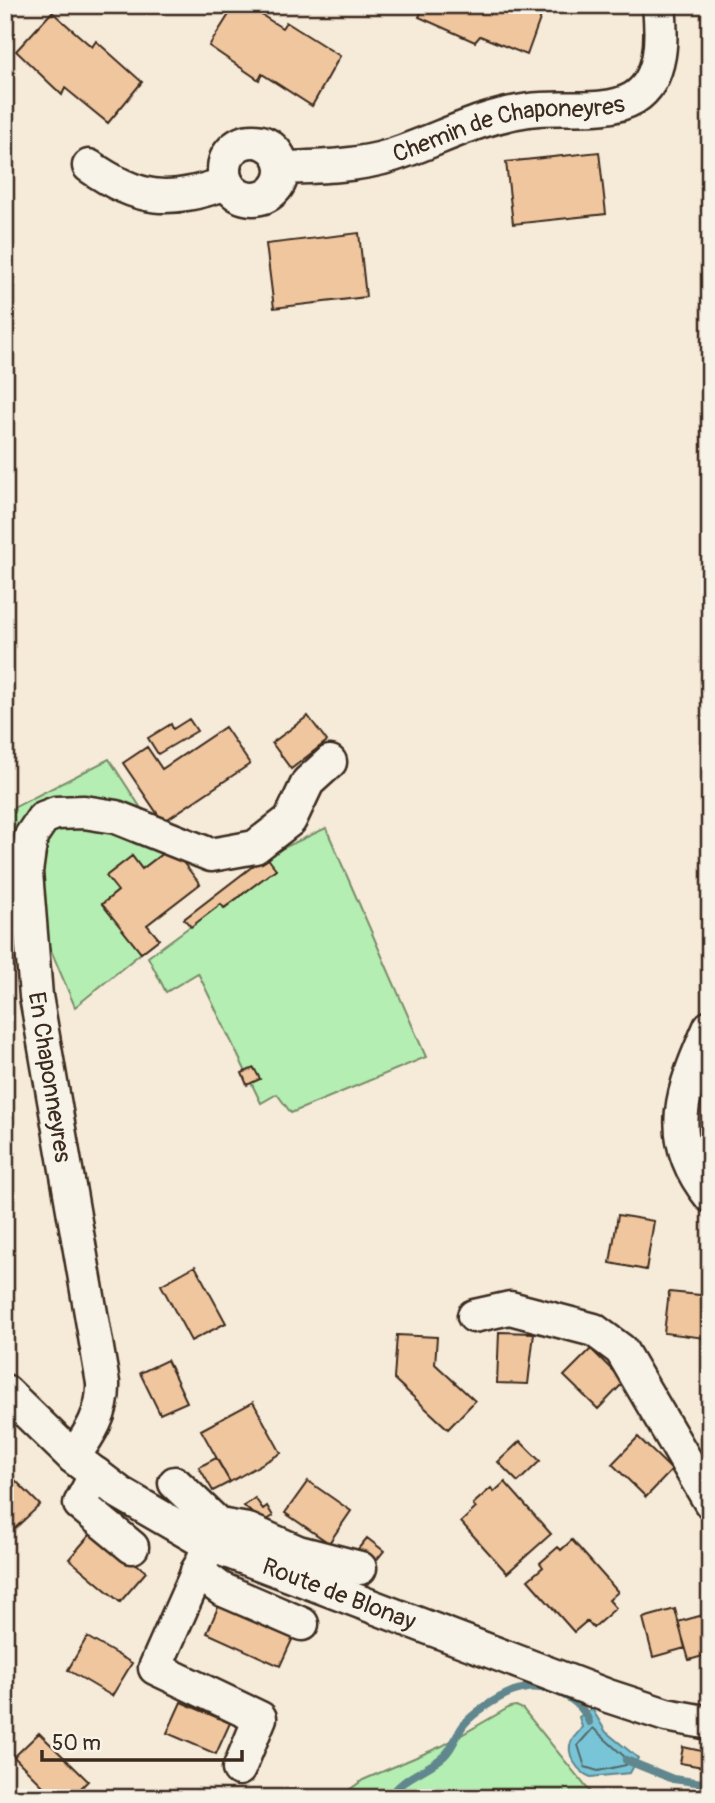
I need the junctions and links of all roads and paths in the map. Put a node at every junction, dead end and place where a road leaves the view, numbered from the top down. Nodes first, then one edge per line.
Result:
1 (659, 5) edge
2 (89, 166) dead end
3 (283, 168) junction
4 (227, 183) junction
5 (330, 762) dead end
6 (710, 1027) edge
7 (697, 1079) edge
8 (710, 1196) edge
9 (474, 1316) dead end
10 (5, 1391) edge
11 (84, 1465) junction
12 (175, 1483) dead end
13 (710, 1502) edge
14 (132, 1547) dead end
15 (208, 1547) junction
16 (360, 1568) dead end
17 (302, 1624) dead end
18 (710, 1723) edge
19 (239, 1769) dead end

1 - 3 street, Chemin de Chaponeyres
2 - 4 street
3 - 4 street
3 - 4 street
5 - 11 street, En Chaponneyres
6 - 7 street
7 - 8 street
9 - 13 street
10 - 11 street, Route de Blonay
11 - 14 street, En Chaponneyres
11 - 15 street, Route de Blonay
12 - 15 street
15 - 16 street
15 - 17 street
15 - 18 street, Route de Blonay
15 - 19 street

